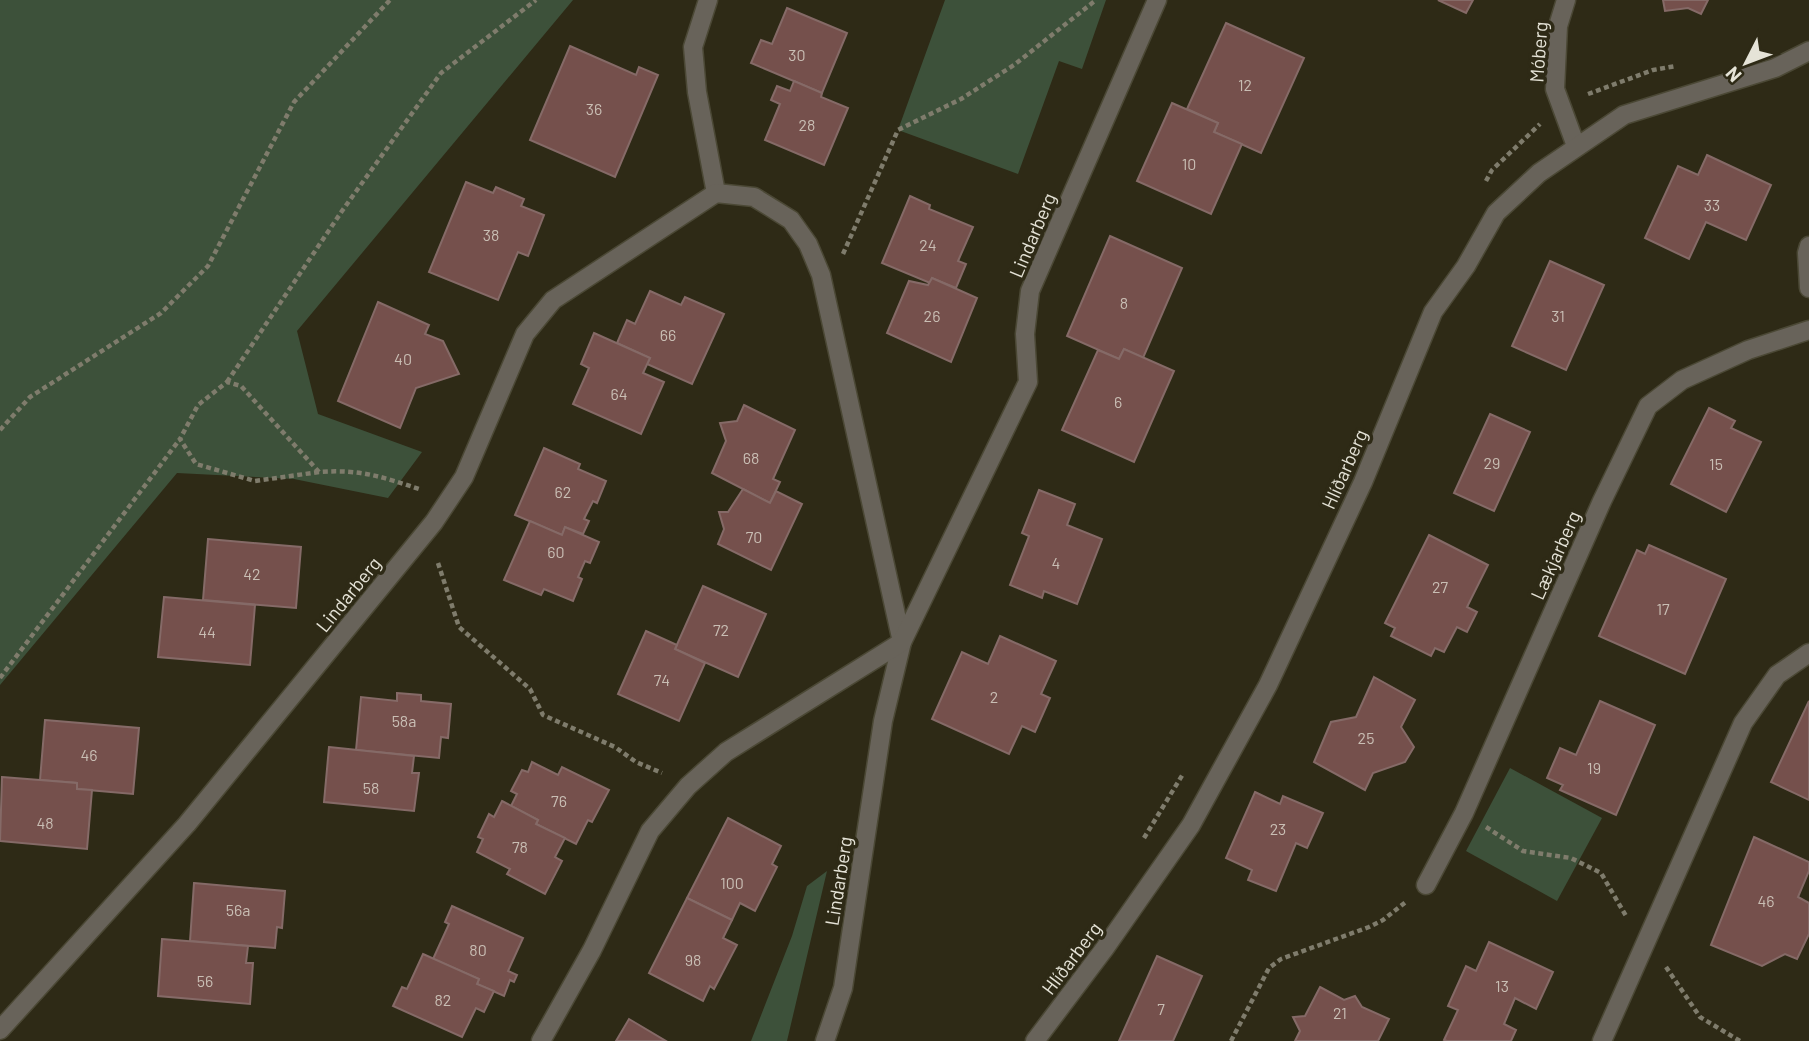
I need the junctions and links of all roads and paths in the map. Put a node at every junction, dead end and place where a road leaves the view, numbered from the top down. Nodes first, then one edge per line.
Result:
1 (390, 0) edge
2 (536, 0) edge
3 (708, 0) edge
4 (1096, 0) edge
5 (1157, 0) edge
6 (1566, 0) edge
7 (1809, 51) edge
8 (1576, 146) junction
9 (716, 193) junction
10 (1809, 246) edge
11 (1809, 288) edge
12 (825, 294) junction
13 (1809, 330) edge
14 (227, 382) junction
15 (0, 430) edge
16 (180, 439) junction
17 (319, 472) junction
18 (449, 499) junction
19 (434, 522) junction
20 (902, 642) junction
21 (1809, 653) edge
22 (0, 677) edge
23 (688, 786) junction
24 (1464, 813) junction
25 (1426, 885) joint
26 (1627, 917) dead end
27 (1649, 939) junction
28 (0, 1030) edge
29 (541, 1041) edge
30 (825, 1041) edge
31 (1035, 1041) edge
32 (1231, 1041) edge
33 (1602, 1041) edge
34 (1741, 1041) edge

1 - 15 path
2 - 14 path
3 - 9 street
4 - 12 path
5 - 20 street, Lindarberg
6 - 8 street, Móberg
7 - 8 street, Hlíðarberg
8 - 31 street, Hlíðarberg
9 - 12 street, Lindarberg
9 - 18 street, Lindarberg
10 - 11 street
12 - 20 street, Lindarberg
13 - 24 street, Lækjarberg
14 - 16 path
14 - 17 path
16 - 17 path
16 - 22 path
17 - 18 path
18 - 19 street, Lindarberg
19 - 23 path
19 - 28 street, Lindarberg
20 - 23 street
20 - 30 street, Lindarberg
21 - 27 street
23 - 29 street
24 - 25 street, Lækjarberg
24 - 26 path
25 - 32 path
27 - 33 street
27 - 34 path

